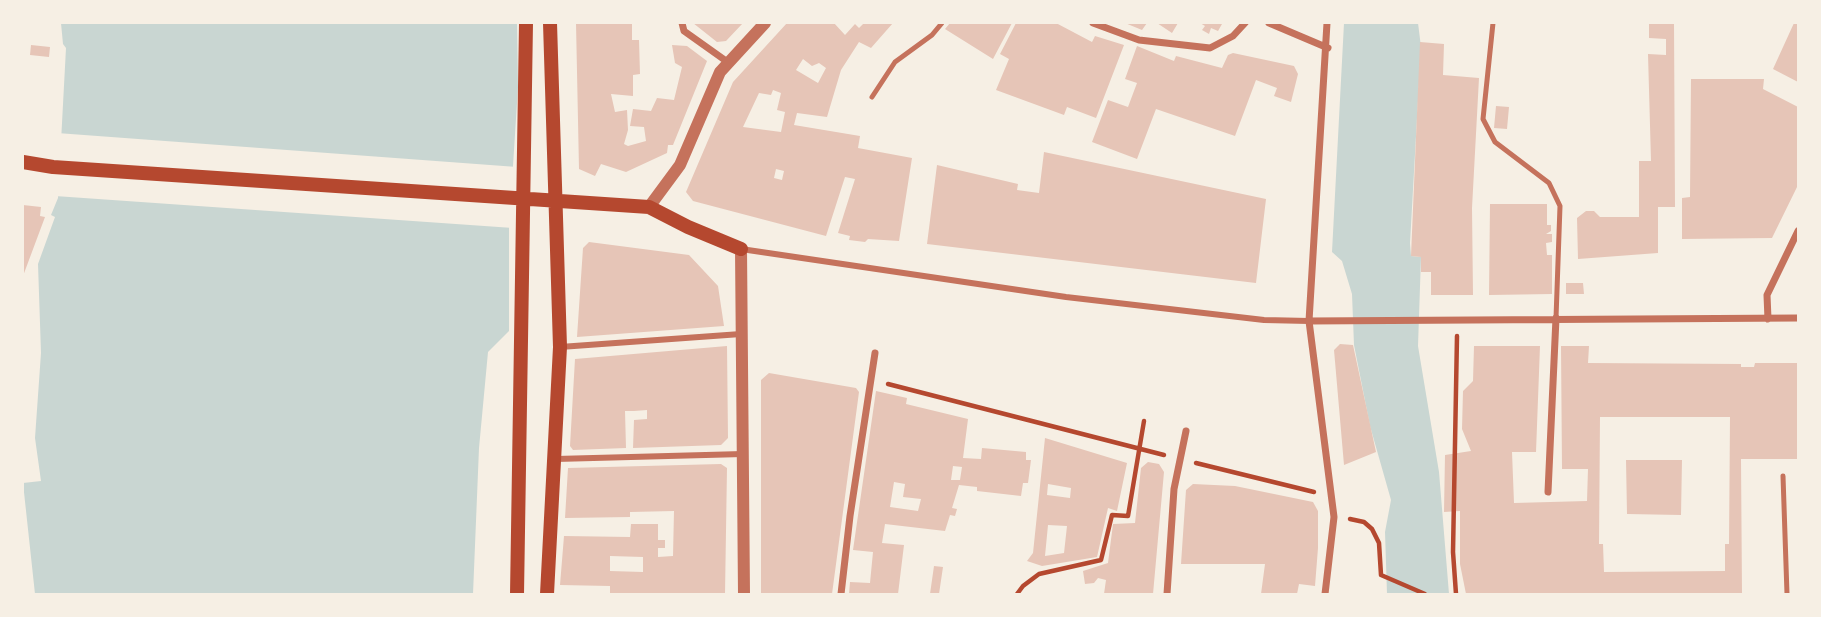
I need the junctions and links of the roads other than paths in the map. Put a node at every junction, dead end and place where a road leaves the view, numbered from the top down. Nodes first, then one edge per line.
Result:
1 (526, 23) edge
2 (550, 23) edge
3 (682, 23) edge
4 (765, 23) edge
5 (942, 23) edge
6 (1093, 23) edge
7 (1245, 23) edge
8 (1269, 23) edge
9 (1327, 23) edge
10 (1493, 23) edge
11 (1328, 48) junction
12 (729, 63) junction
13 (872, 97) dead end
14 (23, 162) edge
15 (556, 200) junction
16 (649, 207) junction
17 (1798, 231) edge
18 (741, 249) junction
19 (1556, 318) junction
20 (1768, 318) junction
21 (1798, 318) edge
22 (1309, 321) junction
23 (743, 334) junction
24 (560, 347) junction
25 (875, 353) dead end
26 (1186, 432) dead end
27 (743, 454) junction
28 (556, 459) junction
29 (1783, 476) dead end
30 (1548, 492) dead end
31 (517, 594) edge
32 (547, 594) edge
33 (744, 594) edge
34 (841, 594) edge
35 (1167, 594) edge
36 (1325, 594) edge
37 (1787, 594) edge

1 - 31 main road
2 - 15 main road
3 - 12 street
4 - 12 street
5 - 13 lane
6 - 7 street
8 - 11 street
9 - 11 street
10 - 19 lane
11 - 22 street
12 - 16 street
14 - 15 main road
15 - 16 main road
15 - 24 main road
16 - 18 main road
17 - 20 street
18 - 22 street
18 - 23 street
19 - 20 street
19 - 22 street
19 - 30 street
20 - 21 street
22 - 36 street
23 - 24 street
23 - 27 street
24 - 28 main road
25 - 34 street
26 - 35 street
27 - 28 street
27 - 33 street
28 - 32 main road
29 - 37 lane

